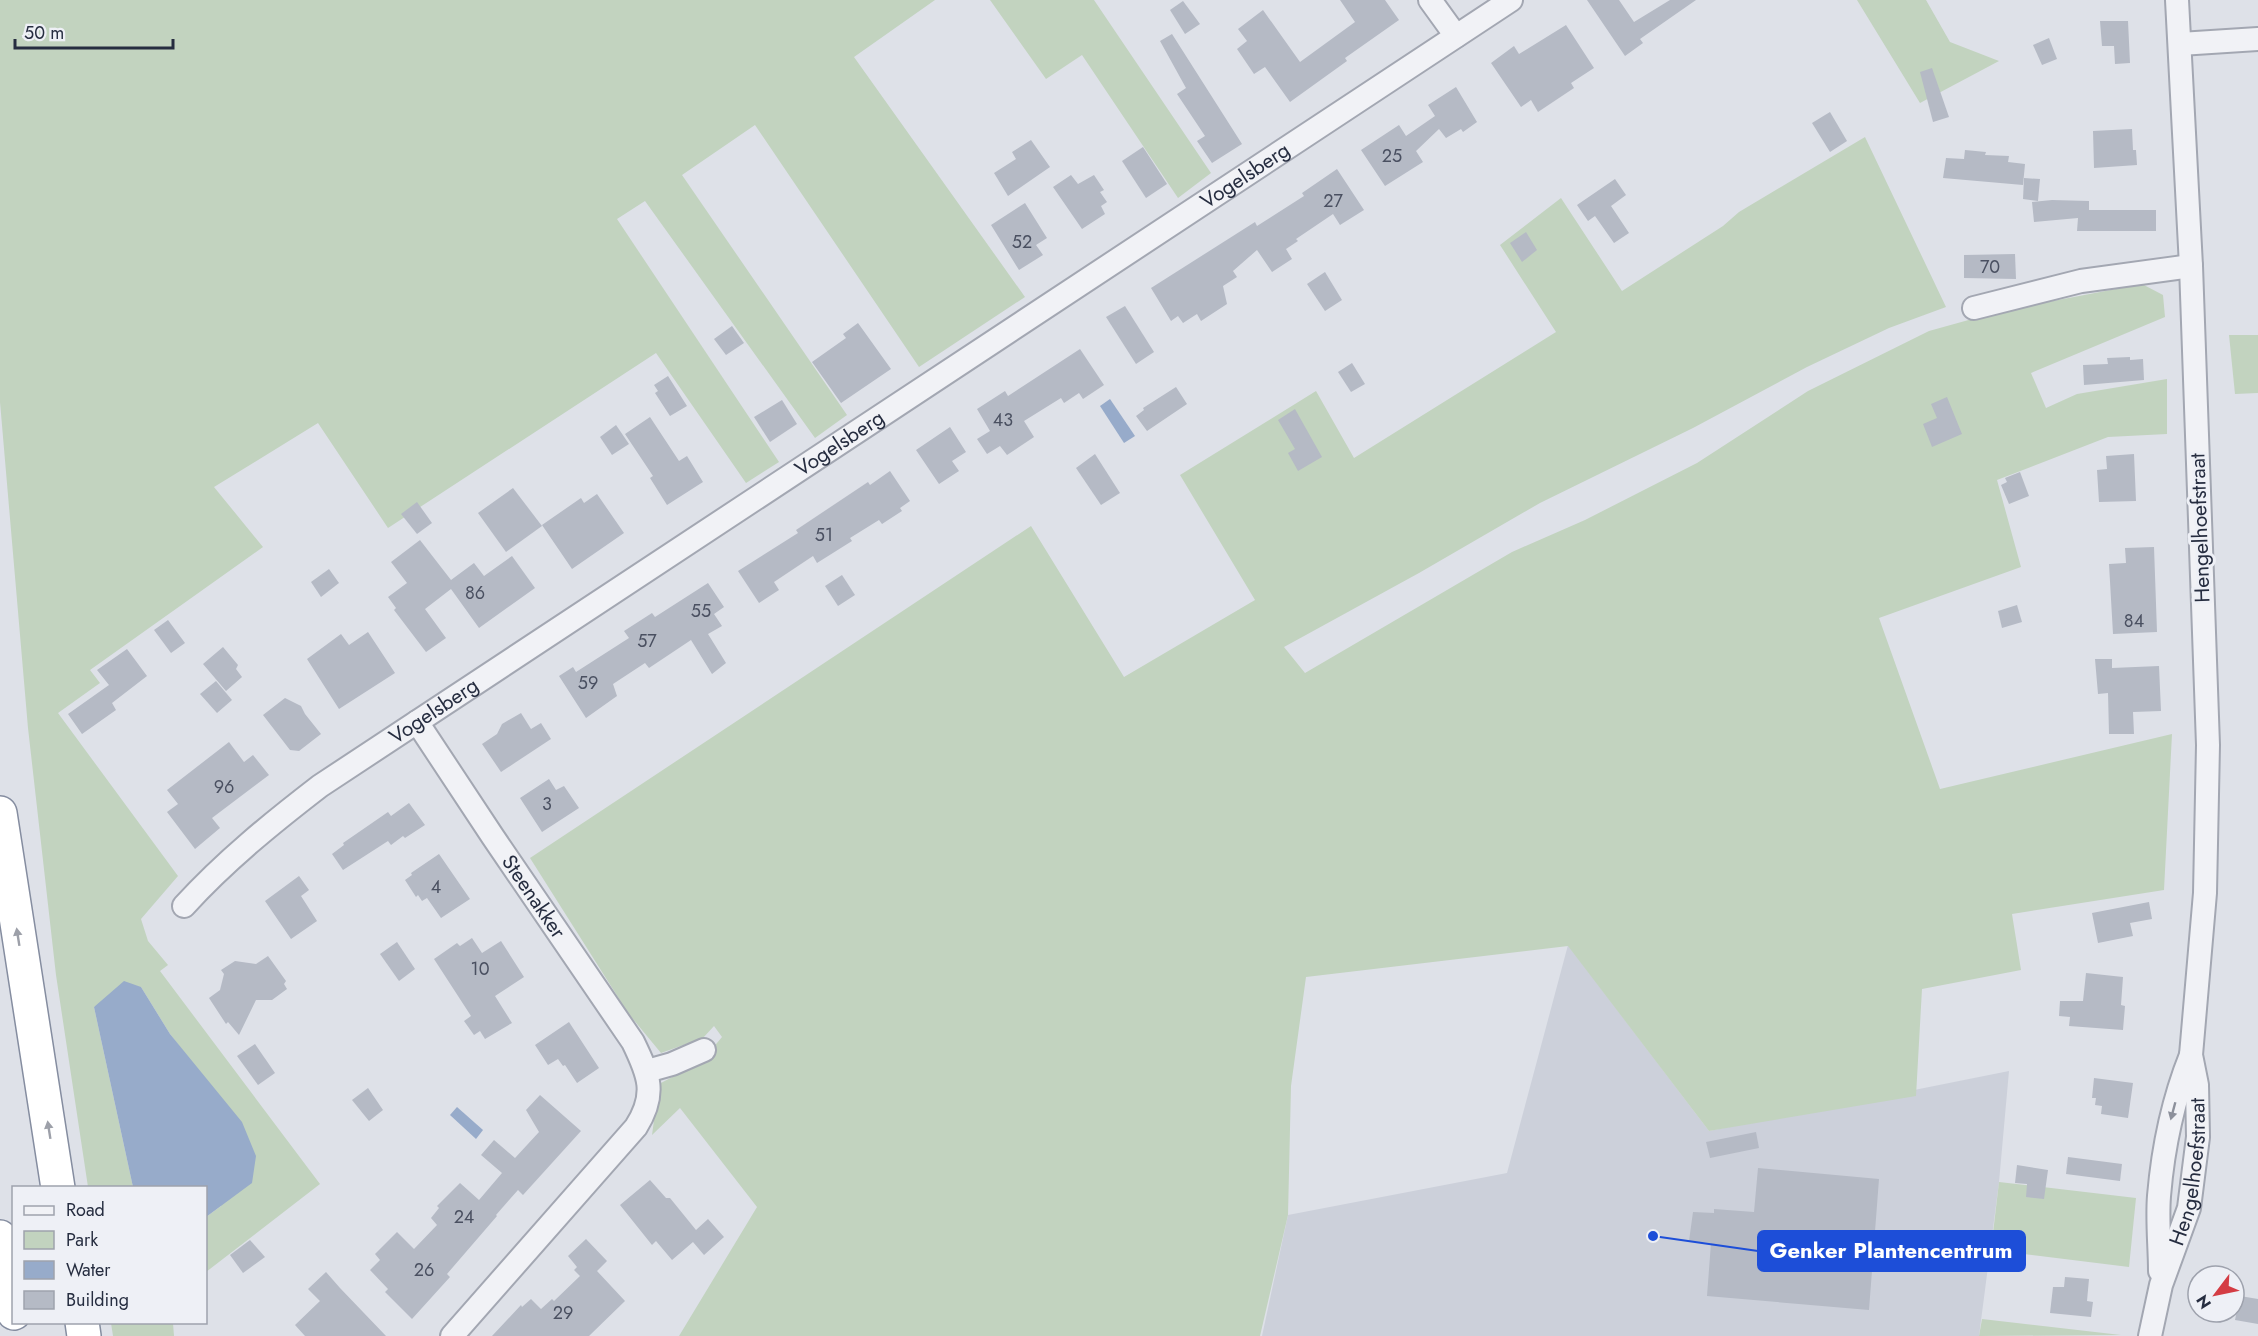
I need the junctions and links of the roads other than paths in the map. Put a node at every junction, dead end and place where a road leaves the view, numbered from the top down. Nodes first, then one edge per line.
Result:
1 (1430, 0) edge
2 (1511, 0) edge
3 (2177, 0) edge
4 (1456, 36) junction
5 (2258, 39) edge
6 (2180, 44) junction
7 (2191, 266) junction
8 (1974, 308) dead end
9 (417, 722) junction
10 (0, 813) edge
11 (184, 906) dead end
12 (704, 1050) dead end
13 (2191, 1055) junction
14 (647, 1071) junction
15 (58, 1186) edge
16 (0, 1237) edge
17 (2161, 1285) junction
18 (12, 1302) edge
19 (452, 1336) edge
20 (2150, 1336) edge

1 - 4 street
2 - 4 street, Vogelsberg
3 - 6 street, Hengelhoefstraat
4 - 9 street, Vogelsberg
5 - 6 street
6 - 7 street, Hengelhoefstraat
7 - 8 street
7 - 13 street, Hengelhoefstraat
9 - 11 street, Vogelsberg
9 - 14 street, Steenakker
15 -> 10 highway
12 - 14 street
13 -> 17 street, Hengelhoefstraat
13 - 17 street, Hengelhoefstraat
14 - 19 street, Steenakker
16 - 18 highway
17 - 20 street, Hengelhoefstraat

